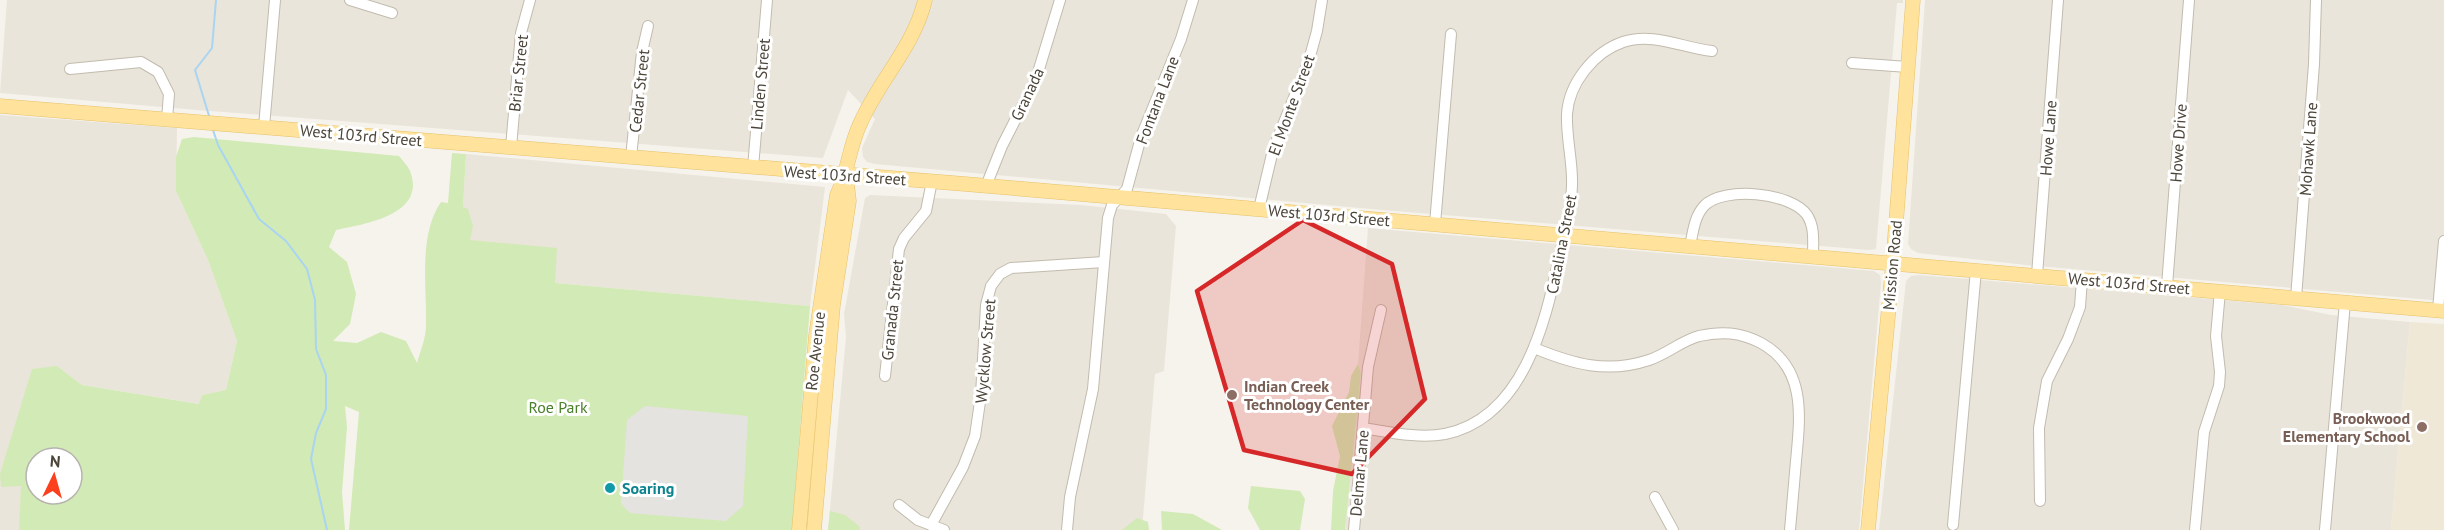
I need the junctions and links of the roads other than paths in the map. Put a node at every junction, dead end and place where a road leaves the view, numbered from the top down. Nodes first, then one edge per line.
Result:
1 (275, 0) edge
2 (350, 0) edge
3 (530, 0) edge
4 (767, 0) edge
5 (925, 0) edge
6 (1060, 0) edge
7 (1193, 0) edge
8 (1322, 0) edge
9 (1913, 0) edge
10 (2058, 0) edge
11 (2189, 0) edge
12 (2316, 0) edge
13 (392, 13) dead end
14 (648, 26) dead end
15 (1451, 33) dead end
16 (1712, 51) dead end
17 (1852, 63) dead end
18 (1908, 67) junction
19 (70, 69) dead end
20 (0, 105) edge
21 (173, 120) junction
22 (264, 127) junction
23 (511, 147) junction
24 (632, 157) junction
25 (753, 168) junction
26 (846, 176) junction
27 (932, 181) junction
28 (986, 186) junction
29 (1119, 198) junction
30 (1259, 209) junction
31 (1435, 224) junction
32 (1564, 236) junction
33 (2444, 241) edge
34 (1690, 246) junction
35 (1813, 255) junction
36 (1104, 262) junction
37 (1893, 263) junction
38 (1976, 270) junction
39 (2037, 275) junction
40 (2082, 279) junction
41 (2167, 286) junction
42 (2220, 291) junction
43 (2296, 298) junction
44 (2345, 302) junction
45 (1381, 310) dead end
46 (2441, 310) edge
47 (1534, 348) junction
48 (885, 376) dead end
49 (1363, 428) junction
50 (1655, 497) dead end
51 (2040, 501) dead end
52 (899, 505) dead end
53 (801, 512) junction
54 (815, 523) edge
55 (931, 525) junction
56 (1953, 525) dead end
57 (799, 530) edge
58 (944, 530) edge
59 (1067, 530) edge
60 (1353, 530) edge
61 (1673, 530) edge
62 (1790, 530) edge
63 (1868, 530) edge
64 (2195, 530) edge
65 (2325, 530) edge

1 - 22 street
2 - 13 street
3 - 23 street, Briar Street
4 - 25 street, Linden Street
5 - 26 main road, Roe Avenue
6 - 28 street, Granada
7 - 29 street, Fontana Lane
8 - 30 street, El Monte Street
9 - 18 main road, Mission Road
10 - 39 street, Howe Lane
11 - 41 street, Howe Drive
12 - 43 street, Mohawk Lane
14 - 24 street, Cedar Street
15 - 31 street
16 - 32 street, Catalina Street
17 - 18 street
18 - 37 main road, Mission Road
19 - 21 street
20 - 21 main road, West 103rd Street
21 - 22 main road, West 103rd Street
22 - 23 main road, West 103rd Street
23 - 24 main road, West 103rd Street
24 - 25 main road, West 103rd Street
25 - 26 main road, West 103rd Street
26 - 27 main road, West 103rd Street
26 - 53 main road, Roe Avenue
26 - 54 main road, Roe Avenue
27 - 28 main road, West 103rd Street
27 - 48 street, Granada Street
28 - 29 main road, West 103rd Street
29 - 30 main road, West 103rd Street
29 - 36 street
30 - 31 main road, West 103rd Street
31 - 32 main road, West 103rd Street
32 - 34 main road, West 103rd Street
32 - 47 street, Catalina Street
33 - 46 street
34 - 35 main road, West 103rd Street
34 - 35 street
35 - 37 main road, West 103rd Street
36 - 55 street, Wycklow Street
36 - 59 street
37 - 38 main road, West 103rd Street
37 - 63 main road, Mission Road
38 - 39 main road, West 103rd Street
38 - 56 street
39 - 40 main road, West 103rd Street
40 - 41 main road, West 103rd Street
40 - 51 street
41 - 42 main road, West 103rd Street
42 - 43 main road, West 103rd Street
42 - 64 street
43 - 44 main road, West 103rd Street
44 - 46 main road, West 103rd Street
44 - 65 street
45 - 49 street, Delmar Lane
47 - 49 street, Catalina Street
47 - 62 street
49 - 60 street, Delmar Lane
50 - 61 street
52 - 55 street
53 - 54 main road
53 - 57 main road, Roe Avenue
55 - 58 street

